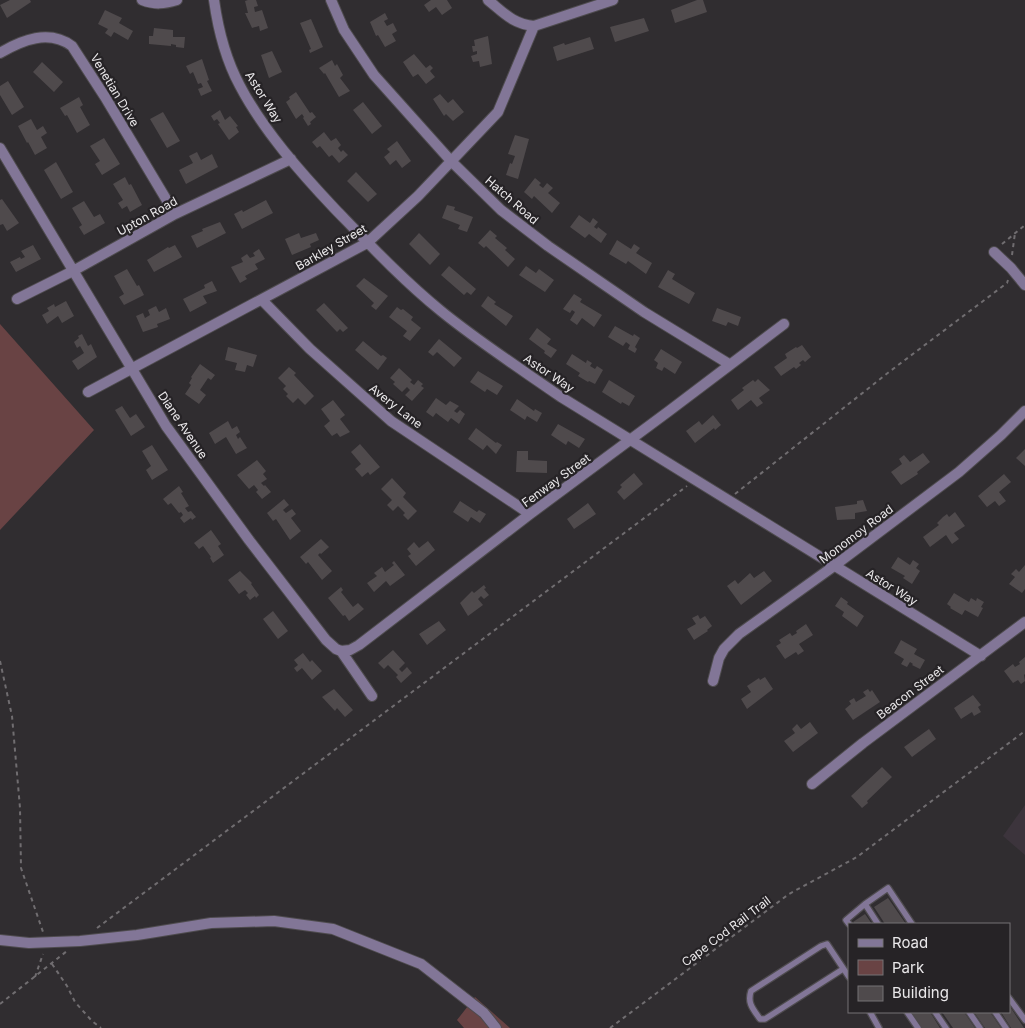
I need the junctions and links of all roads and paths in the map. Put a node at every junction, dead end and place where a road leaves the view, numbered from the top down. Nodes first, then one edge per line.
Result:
1 (142, 0) edge
2 (177, 0) edge
3 (214, 0) edge
4 (331, 0) edge
5 (488, 0) edge
6 (613, 0) edge
7 (534, 26) junction
8 (0, 53) edge
9 (0, 148) edge
10 (291, 159) junction
11 (451, 161) junction
12 (175, 214) junction
13 (1025, 225) edge
14 (1015, 233) junction
15 (368, 242) junction
16 (994, 252) joint
17 (1011, 268) junction
18 (73, 271) junction
19 (1025, 285) edge
20 (17, 299) dead end
21 (262, 300) junction
22 (784, 324) dead end
23 (729, 364) junction
24 (131, 368) junction
25 (88, 392) dead end
26 (1025, 412) edge
27 (631, 439) junction
28 (696, 479) junction
29 (728, 499) junction
30 (530, 514) junction
31 (834, 566) junction
32 (1025, 622) edge
33 (341, 650) junction
34 (981, 656) junction
35 (0, 661) edge
36 (713, 682) dead end
37 (372, 696) dead end
38 (1025, 732) edge
39 (812, 784) dead end
40 (865, 904) junction
41 (848, 923) edge
42 (877, 923) edge
43 (911, 923) edge
44 (96, 929) dead end
45 (0, 940) edge
46 (80, 941) junction
47 (46, 943) junction
48 (52, 964) junction
49 (843, 969) junction
50 (848, 976) edge
51 (35, 977) junction
52 (1010, 999) edge
53 (0, 1004) edge
54 (871, 1013) edge
55 (908, 1013) edge
56 (936, 1013) edge
57 (970, 1013) edge
58 (996, 1013) edge
59 (1025, 1020) edge
60 (101, 1028) edge
61 (496, 1028) edge
62 (610, 1028) edge
63 (879, 1028) edge
64 (918, 1028) edge
65 (946, 1028) edge
66 (980, 1028) edge
67 (1006, 1028) edge

1 - 2 street
3 - 10 street, Astor Way
4 - 11 street, Hatch Road
5 - 7 street
6 - 7 street
7 - 11 street, Barkley Street
8 - 12 street, Venetian Drive
9 - 18 street, Diane Avenue
10 - 12 street, Upton Road
10 - 15 street, Astor Way
11 - 15 street, Barkley Street
11 - 23 street, Hatch Road
12 - 18 street, Upton Road
13 - 14 path
14 - 16 path
14 - 17 path
15 - 21 street, Barkley Street
15 - 27 street, Astor Way
16 - 17 street
17 - 19 street
17 - 29 path
18 - 20 street, Upton Road
18 - 24 street, Diane Avenue
21 - 24 street, Barkley Street
21 - 30 street, Avery Lane
22 - 23 street, Fenway Street
23 - 27 street, Fenway Street
24 - 25 street, Barkley Street
24 - 33 street, Diane Avenue
26 - 31 street, Monomoy Road
27 - 28 street, Astor Way
27 - 30 street, Fenway Street
28 - 29 street, Astor Way
28 - 44 path
29 - 31 street, Astor Way
30 - 33 street, Fenway Street
31 - 34 street, Astor Way
31 - 36 street, Monomoy Road
32 - 34 street, Beacon Street
33 - 37 street, Diane Avenue
34 - 39 street, Beacon Street
35 - 47 path
38 - 62 path, Cape Cod Rail Trail
40 - 41 lane
40 - 42 lane
40 - 43 lane
45 - 47 street
46 - 47 street
46 - 48 path
46 - 61 street
47 - 51 path
48 - 51 path
48 - 60 path
49 - 49 lane
49 - 50 lane
51 - 53 path
52 - 59 lane
54 - 63 lane
55 - 64 lane
56 - 65 lane
57 - 66 lane
58 - 67 lane

